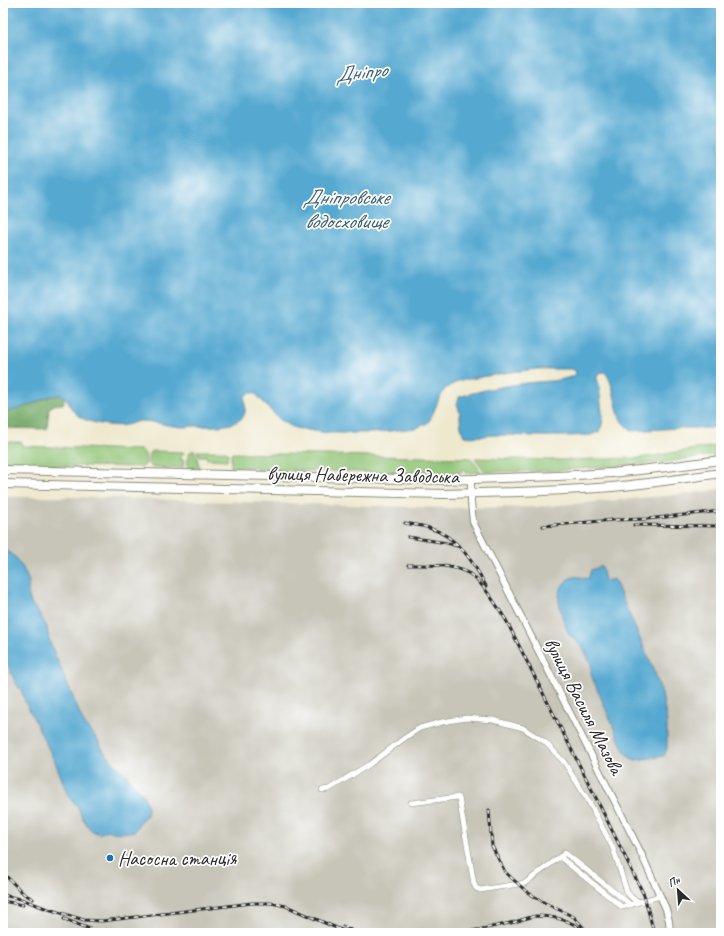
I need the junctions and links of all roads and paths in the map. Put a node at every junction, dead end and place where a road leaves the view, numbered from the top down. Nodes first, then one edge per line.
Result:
1 (721, 460) edge
2 (3, 470) edge
3 (721, 473) edge
4 (471, 479) junction
5 (3, 484) edge
6 (471, 494) junction
7 (322, 790) dead end
8 (411, 803) dead end
9 (560, 857) junction
10 (660, 896) junction
11 (642, 902) junction
12 (631, 905) junction
13 (670, 933) edge

1 - 4 main road, вулиця Набережна Заводська
2 - 4 main road, вулиця Набережна Заводська
3 - 6 main road, вулиця Набережна Заводська
4 - 6 street, вулиця Василя Мазова
5 - 6 main road, вулиця Набережна Заводська
6 - 10 street, вулиця Василя Мазова
7 - 11 street
8 - 9 street
9 - 12 street
9 - 12 street
10 - 11 street
10 - 13 street, вулиця Василя Мазова
11 - 12 street

